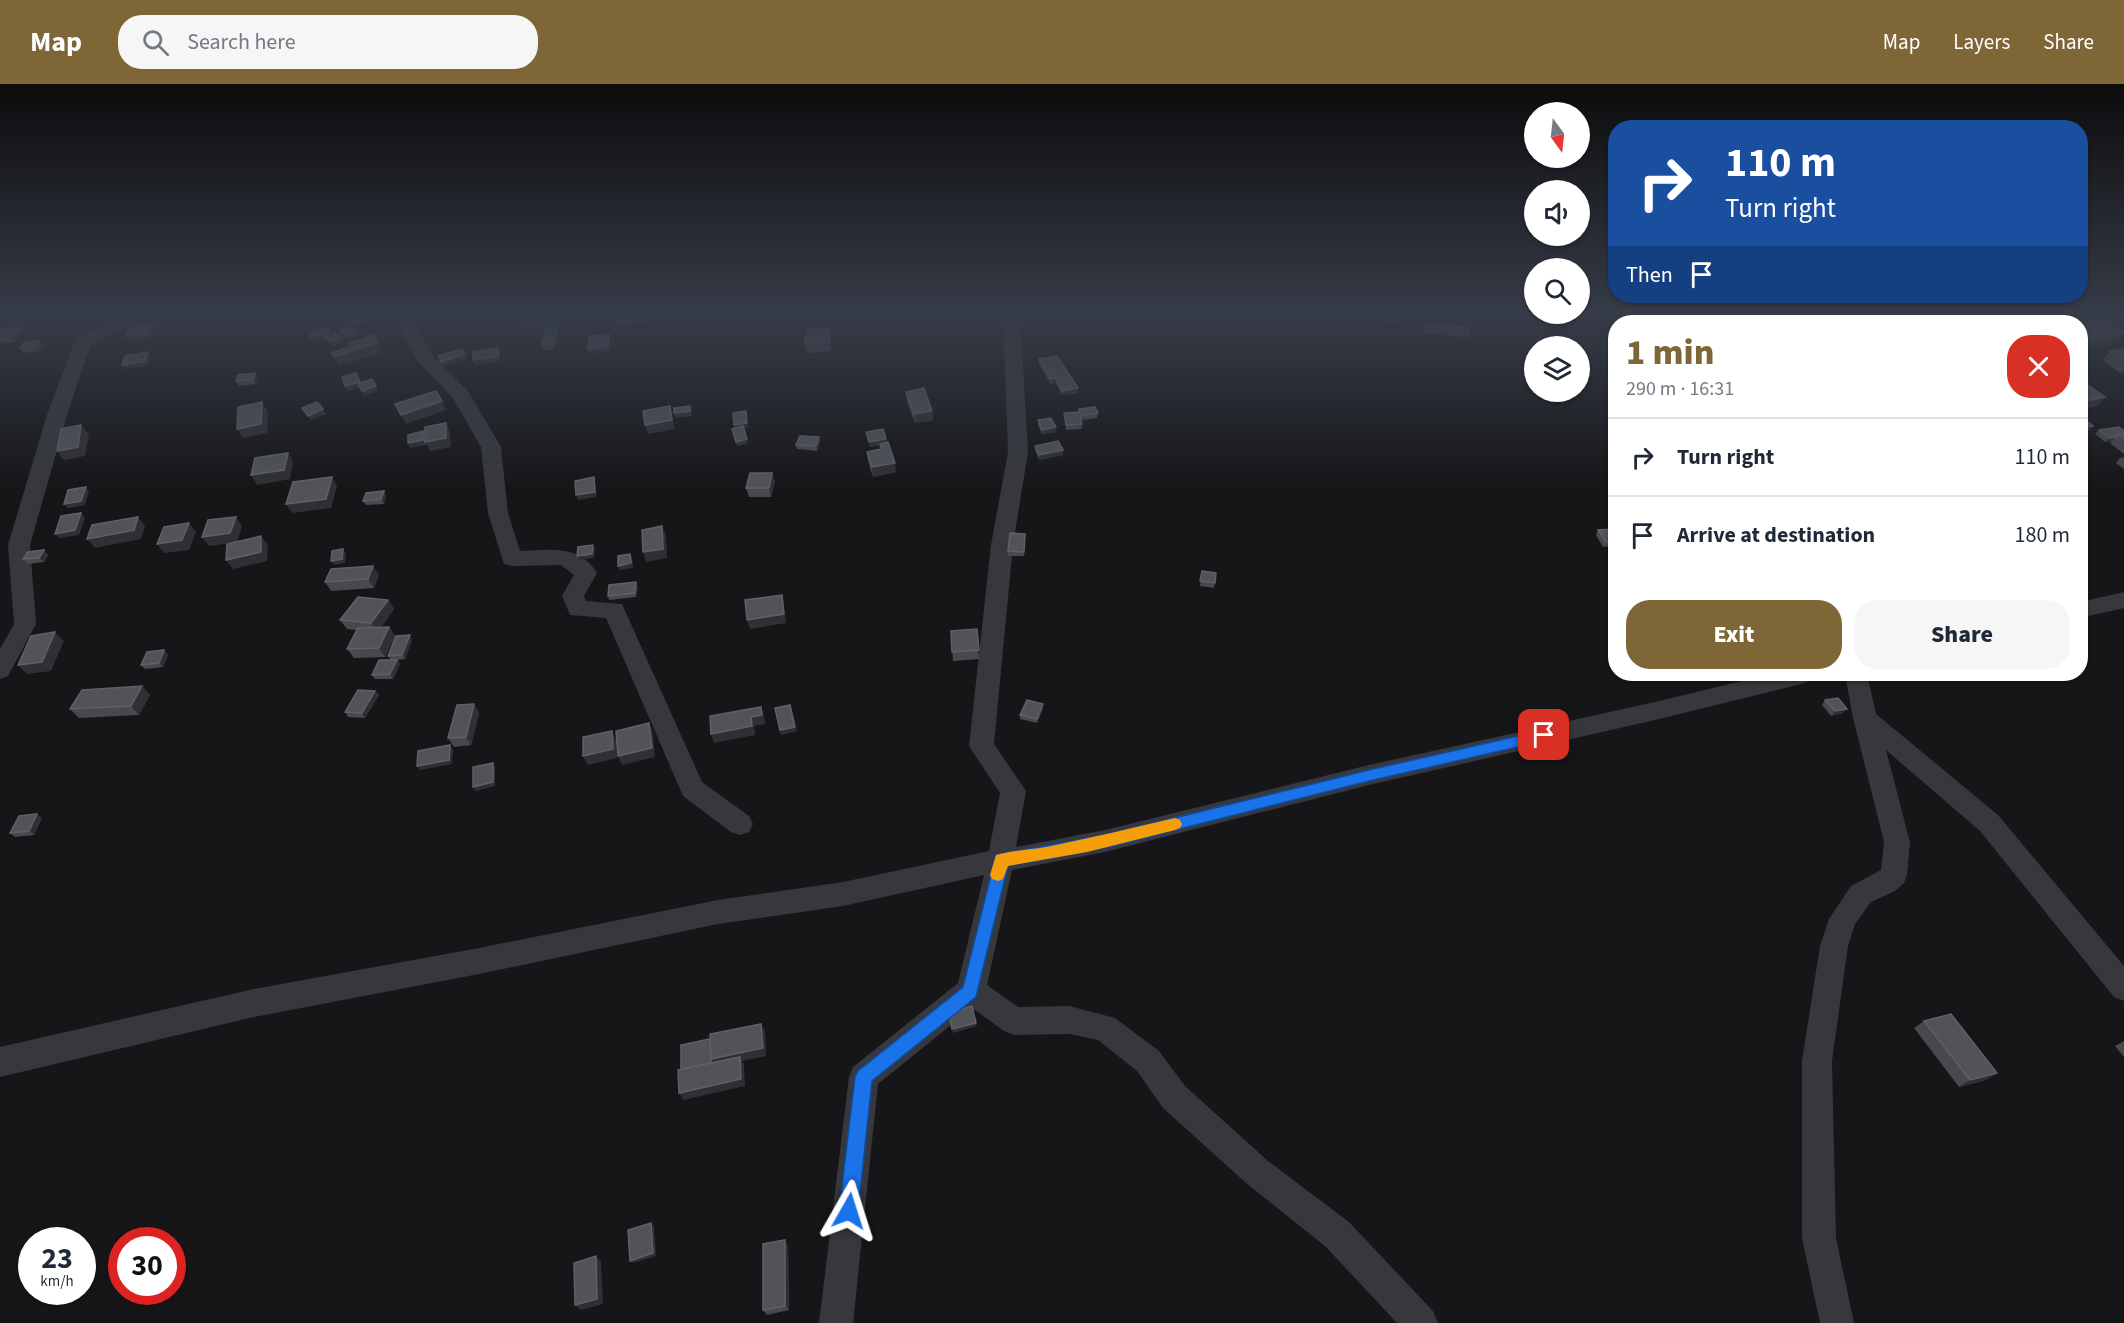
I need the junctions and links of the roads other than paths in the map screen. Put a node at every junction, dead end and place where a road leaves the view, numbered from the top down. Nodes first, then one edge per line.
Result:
1 (71, 374) edge
2 (440, 374) edge
3 (1014, 374) edge
4 (2124, 600) edge
5 (2088, 608) edge
6 (0, 670) edge
7 (1777, 681) edge
8 (1857, 681) edge
9 (1865, 718) junction
10 (740, 824) dead end
11 (1001, 860) junction
12 (2124, 988) edge
13 (970, 991) junction
14 (0, 1062) edge
15 (836, 1323) edge
16 (1421, 1323) edge
17 (1837, 1323) edge

1 - 6 street
2 - 10 street
3 - 11 street
4 - 5 street
7 - 11 street
8 - 9 street
9 - 12 street
9 - 17 street
11 - 13 street
11 - 14 street
13 - 15 street
13 - 16 street

